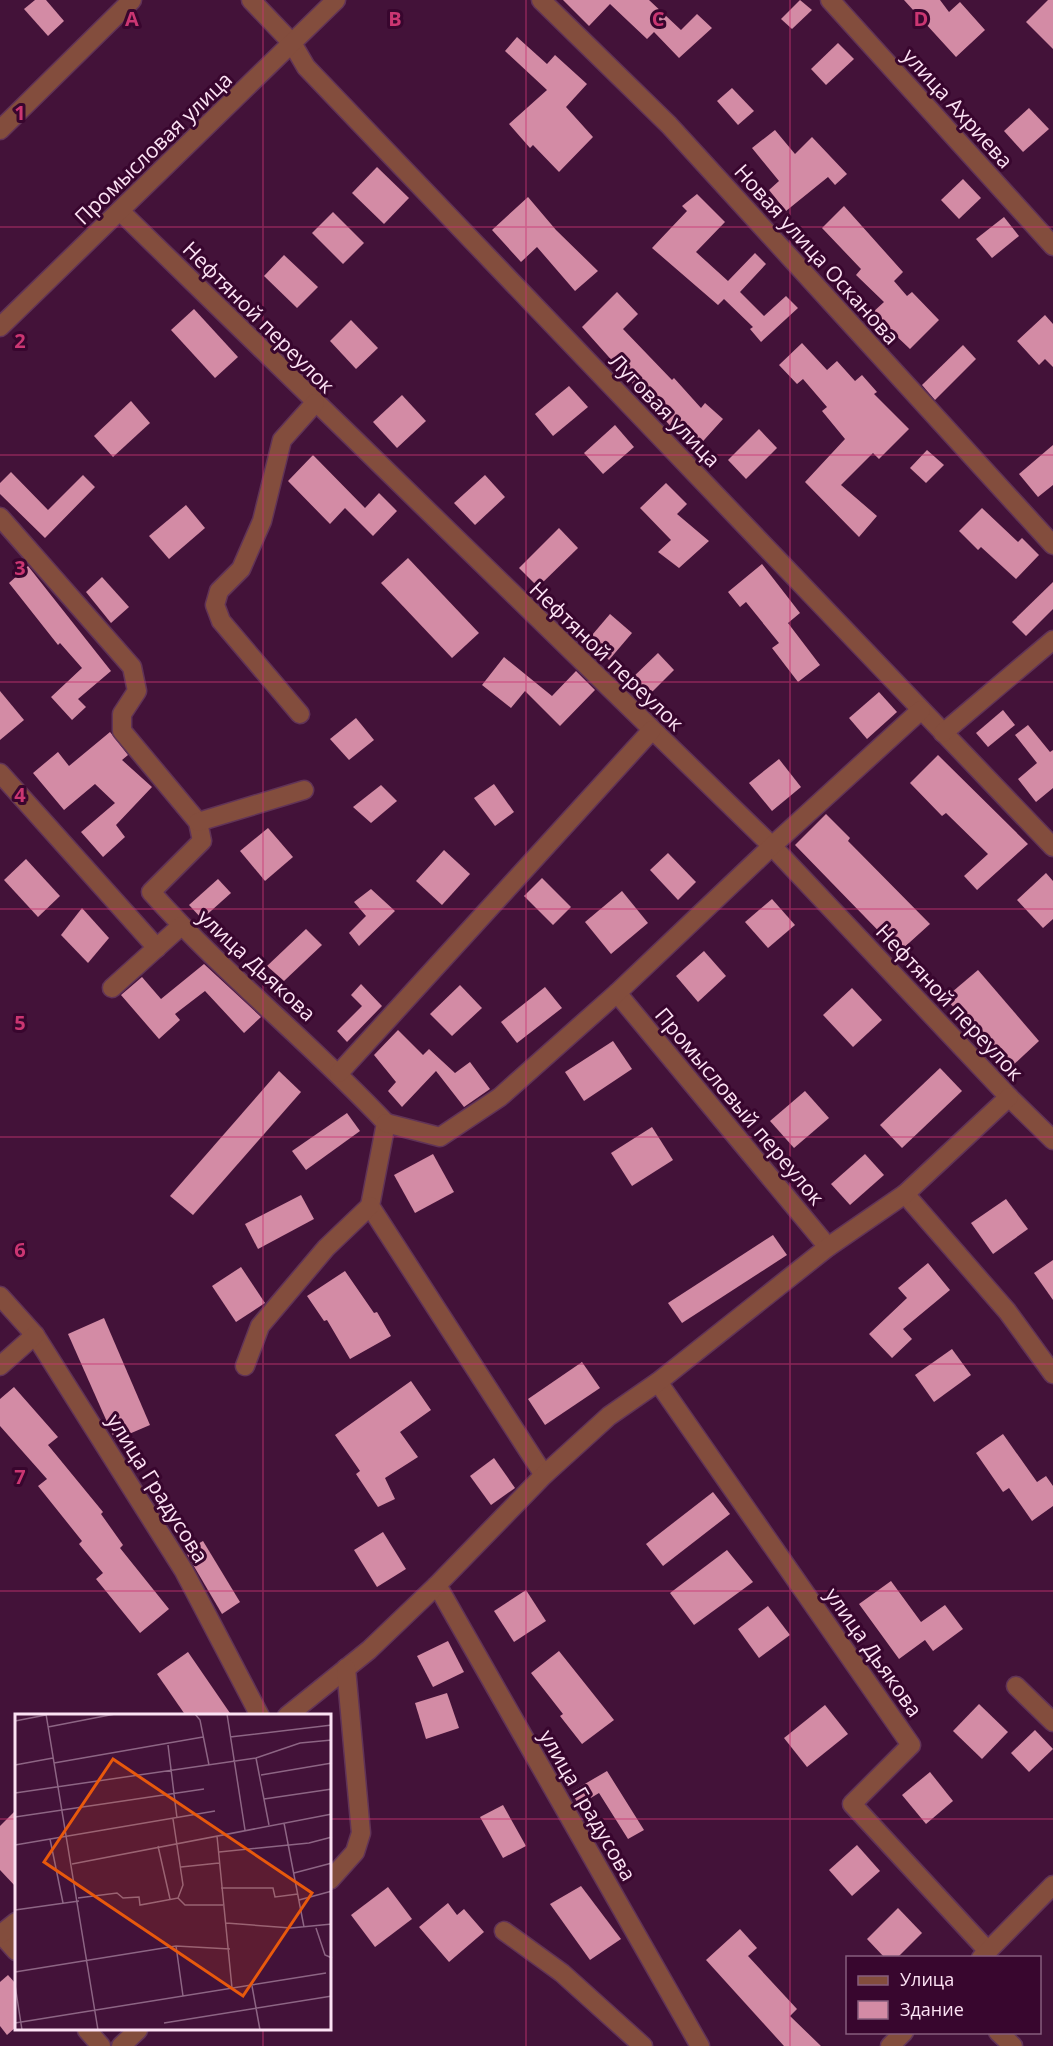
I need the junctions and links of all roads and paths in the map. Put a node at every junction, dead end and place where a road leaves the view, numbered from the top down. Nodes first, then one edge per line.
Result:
1 (132, 0) edge
2 (251, 0) edge
3 (336, 0) edge
4 (541, 0) edge
5 (830, 0) edge
6 (292, 43) junction
7 (0, 130) edge
8 (121, 212) junction
9 (1053, 246) edge
10 (0, 327) edge
11 (315, 403) junction
12 (0, 516) edge
13 (1053, 545) edge
14 (1053, 640) edge
15 (921, 711) junction
16 (300, 714) dead end
17 (652, 730) junction
18 (943, 733) junction
19 (0, 773) edge
20 (304, 790) dead end
21 (198, 822) junction
22 (772, 846) junction
23 (1053, 847) edge
24 (181, 926) junction
25 (157, 948) junction
26 (112, 988) dead end
27 (617, 993) junction
28 (339, 1073) junction
29 (1009, 1097) junction
30 (386, 1123) junction
31 (1053, 1140) edge
32 (905, 1194) junction
33 (370, 1206) junction
34 (828, 1247) junction
35 (0, 1296) edge
36 (35, 1335) junction
37 (0, 1366) edge
38 (245, 1366) dead end
39 (1053, 1374) edge
40 (658, 1382) junction
41 (544, 1475) junction
42 (437, 1585) junction
43 (346, 1668) junction
44 (1016, 1686) dead end
45 (259, 1714) edge
46 (289, 1714) edge
47 (1053, 1722) edge
48 (332, 1878) edge
49 (1053, 1885) edge
50 (15, 1923) edge
51 (504, 1931) dead end
52 (1, 1933) edge
53 (15, 1950) edge
54 (984, 1954) edge
55 (88, 2031) edge
56 (137, 2031) edge
57 (902, 2034) edge
58 (1000, 2034) edge
59 (102, 2046) edge
60 (121, 2046) edge
61 (643, 2046) edge
62 (700, 2046) edge
63 (890, 2046) edge
64 (1012, 2046) edge

1 - 7 street
2 - 6 street, Луговая улица
3 - 6 street, Промысловая улица
4 - 13 street, Новая улица Осканова
5 - 9 street, улица Ахриева
6 - 8 street, Промысловая улица
6 - 15 street, Луговая улица
8 - 10 street, Промысловая улица
8 - 11 street, Нефтяной переулок
11 - 16 street
11 - 17 street, Нефтяной переулок
12 - 21 street
14 - 18 street
15 - 18 street, Луговая улица
15 - 22 street
17 - 22 street, Нефтяной переулок
17 - 28 street
18 - 23 street, Луговая улица
19 - 25 street
20 - 21 street
21 - 24 street, улица Дьякова
22 - 27 street
22 - 29 street, Нефтяной переулок
24 - 25 street
24 - 28 street, улица Дьякова
25 - 26 street
27 - 30 street
27 - 34 street, Промысловый переулок
28 - 30 street, улица Дьякова
29 - 31 street, Нефтяной переулок
29 - 32 street
30 - 33 street
32 - 34 street
32 - 39 street
33 - 38 street
33 - 41 street
34 - 40 street
35 - 36 street, улица Градусова
36 - 37 street
36 - 45 street, улица Градусова
40 - 41 street
40 - 54 street, улица Дьякова
41 - 42 street
42 - 43 street
42 - 62 street, улица Градусова
43 - 46 street
43 - 48 street
44 - 47 street
49 - 54 street
50 - 52 street
51 - 61 street
52 - 53 street
55 - 59 street
56 - 60 street
57 - 63 street
58 - 64 street

